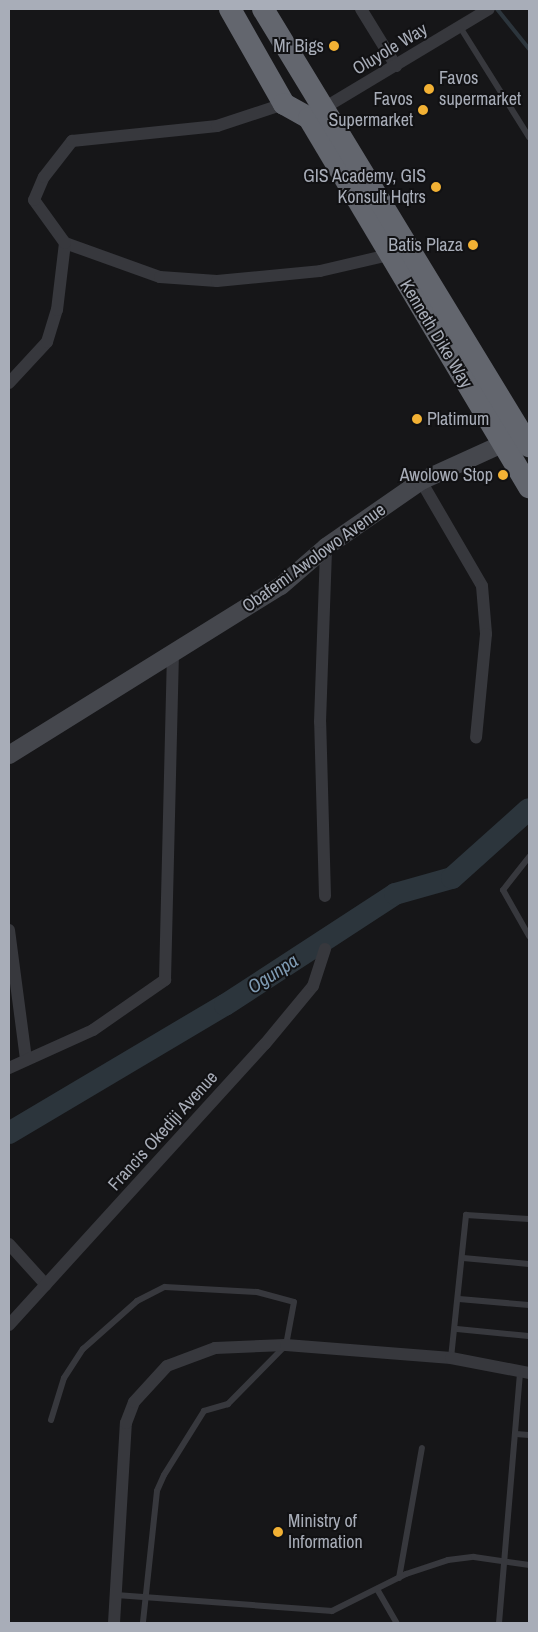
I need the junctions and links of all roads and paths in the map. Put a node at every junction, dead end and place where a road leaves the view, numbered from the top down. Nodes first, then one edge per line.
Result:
1 (230, 9) edge
2 (263, 9) edge
3 (361, 9) edge
4 (489, 9) edge
5 (460, 27) junction
6 (396, 66) junction
7 (284, 104) junction
8 (316, 113) junction
9 (529, 137) edge
10 (66, 243) junction
11 (389, 255) junction
12 (9, 383) edge
13 (518, 442) edge
14 (421, 482) junction
15 (529, 487) edge
16 (326, 547) junction
17 (173, 653) junction
18 (476, 738) dead end
19 (9, 755) edge
20 (529, 857) edge
21 (324, 896) dead end
22 (9, 930) edge
23 (529, 936) edge
24 (325, 949) dead end
25 (26, 1060) junction
26 (9, 1068) edge
27 (529, 1220) edge
28 (9, 1244) edge
29 (463, 1258) junction
30 (529, 1264) edge
31 (46, 1285) junction
32 (459, 1299) junction
33 (529, 1306) edge
34 (9, 1325) edge
35 (457, 1330) junction
36 (529, 1336) edge
37 (286, 1345) junction
38 (451, 1358) junction
39 (525, 1372) edge
40 (51, 1420) dead end
41 (516, 1434) junction
42 (529, 1435) edge
43 (422, 1448) dead end
44 (506, 1562) junction
45 (529, 1565) edge
46 (399, 1578) junction
47 (377, 1589) junction
48 (116, 1595) junction
49 (146, 1598) junction
50 (114, 1623) edge
51 (143, 1623) edge
52 (397, 1623) edge
53 (499, 1623) edge

1 - 7 highway
2 - 8 highway, Kenneth Dike Way
3 - 6 street
4 - 5 street, Oluyole Way
5 - 6 street, Oluyole Way
5 - 9 lane
6 - 8 street, Oluyole Way
7 - 8 highway, Kenneth Dike Way
7 - 10 street
8 - 11 highway, Kenneth Dike Way
8 - 13 highway, Kenneth Dike Way
10 - 11 street
10 - 12 street
11 - 13 highway, Kenneth Dike Way
13 - 14 main road, Obafemi Awolowo Avenue
13 - 15 highway, Kenneth Dike Way
14 - 16 main road, Obafemi Awolowo Avenue
14 - 18 street
16 - 17 main road, Obafemi Awolowo Avenue
16 - 21 street
17 - 19 main road, Obafemi Awolowo Avenue
17 - 25 street
20 - 23 lane
22 - 25 street
24 - 31 street, Francis Okediji Avenue
25 - 26 street
27 - 29 lane
28 - 31 street
29 - 30 lane
29 - 32 lane
31 - 34 street, Francis Okediji Avenue
32 - 33 lane
32 - 35 lane
35 - 36 lane
35 - 38 lane
37 - 38 street
37 - 40 lane
37 - 48 street
37 - 49 lane
38 - 39 street
39 - 41 lane
41 - 42 lane
41 - 44 lane
43 - 46 lane
44 - 45 lane
44 - 46 lane
44 - 53 lane
46 - 47 lane
47 - 49 lane
47 - 52 lane
48 - 49 lane
48 - 50 street
49 - 51 lane

